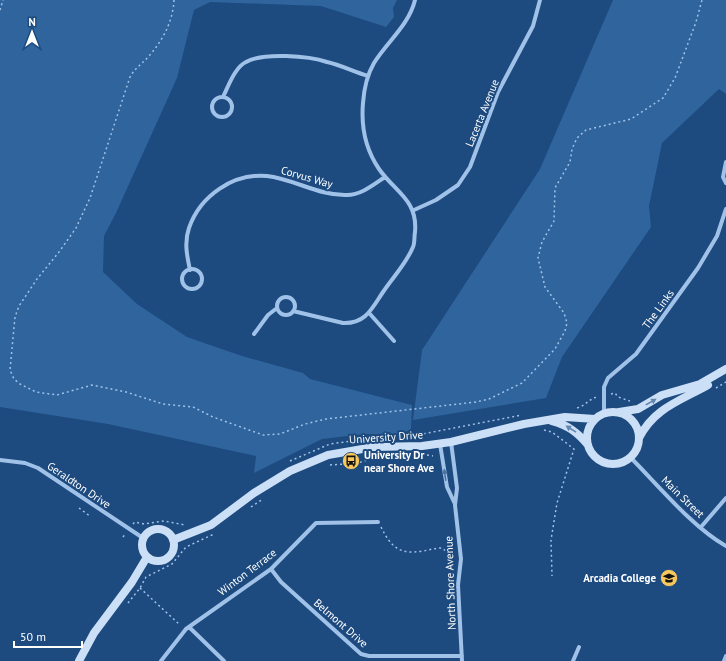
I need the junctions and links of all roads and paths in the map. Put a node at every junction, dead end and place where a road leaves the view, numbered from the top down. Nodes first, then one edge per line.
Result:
1 (3, 0) edge
2 (174, 0) edge
3 (415, 0) edge
4 (540, 0) edge
5 (702, 0) edge
6 (0, 10) edge
7 (368, 76) junction
8 (223, 97) junction
9 (726, 162) edge
10 (385, 177) junction
11 (726, 183) edge
12 (726, 209) edge
13 (414, 210) junction
14 (190, 270) junction
15 (277, 308) junction
16 (293, 311) junction
17 (370, 314) junction
18 (254, 334) dead end
19 (394, 341) dead end
20 (726, 369) edge
21 (726, 375) edge
22 (614, 412) junction
23 (604, 413) junction
24 (595, 419) junction
25 (550, 421) junction
26 (539, 430) dead end
27 (639, 438) junction
28 (451, 442) junction
29 (440, 444) junction
30 (588, 445) junction
31 (422, 454) dead end
32 (400, 456) dead end
33 (433, 456) dead end
34 (630, 457) junction
35 (0, 460) edge
36 (327, 465) dead end
37 (726, 498) edge
38 (263, 499) dead end
39 (455, 505) junction
40 (79, 508) dead end
41 (250, 508) dead end
42 (91, 517) dead end
43 (378, 522) joint
44 (700, 527) junction
45 (214, 534) dead end
46 (143, 538) junction
47 (173, 540) junction
48 (726, 546) edge
49 (147, 557) junction
50 (461, 559) junction
51 (271, 569) junction
52 (552, 576) dead end
53 (140, 588) junction
54 (125, 606) dead end
55 (187, 628) junction
56 (579, 647) dead end
57 (462, 656) junction
58 (726, 656) edge
59 (79, 661) edge
60 (161, 661) edge
61 (224, 661) edge
62 (462, 661) edge
63 (573, 661) edge
64 (724, 661) edge

1 - 6 path
2 - 5 path
3 - 7 street
4 - 13 street, Lacerta Avenue
7 - 8 street
7 - 10 street
8 - 8 street
9 - 11 street
10 - 13 street
10 - 14 street, Corvus Way
12 - 23 street, The Links
13 - 17 street
14 - 14 street, Corvus Way
15 - 16 street
15 - 16 street
15 - 18 street
16 - 17 street
17 - 19 street
22 -> 20 street
21 - 27 street
22 - 23 street
22 - 27 street
23 - 24 street
24 - 25 street, University Drive
24 - 30 street
25 - 28 street, University Drive
30 -> 25 street, University Drive
26 - 52 path
27 - 34 street
28 - 29 street, University Drive
28 - 39 street, North Shore Avenue
39 -> 29 street, North Shore Avenue
29 - 47 street, University Drive
30 - 34 street
31 - 33 path
32 - 36 path
34 - 44 street, Main Street
35 - 46 street, Geraldton Drive
37 - 44 street
38 - 41 path
39 - 50 street, North Shore Avenue
40 - 42 path
43 - 50 path
43 - 51 street, Winton Terrace
44 - 48 street, Main Street
45 - 53 path
46 - 47 street
46 - 49 street
47 - 49 street
49 - 59 street
50 - 57 street, North Shore Avenue
51 - 55 street, Winton Terrace
51 - 57 street, Belmont Drive
53 - 54 path
53 - 55 path
55 - 60 street, Winton Terrace
55 - 61 street
56 - 63 street
57 - 62 street, North Shore Avenue
58 - 64 street

